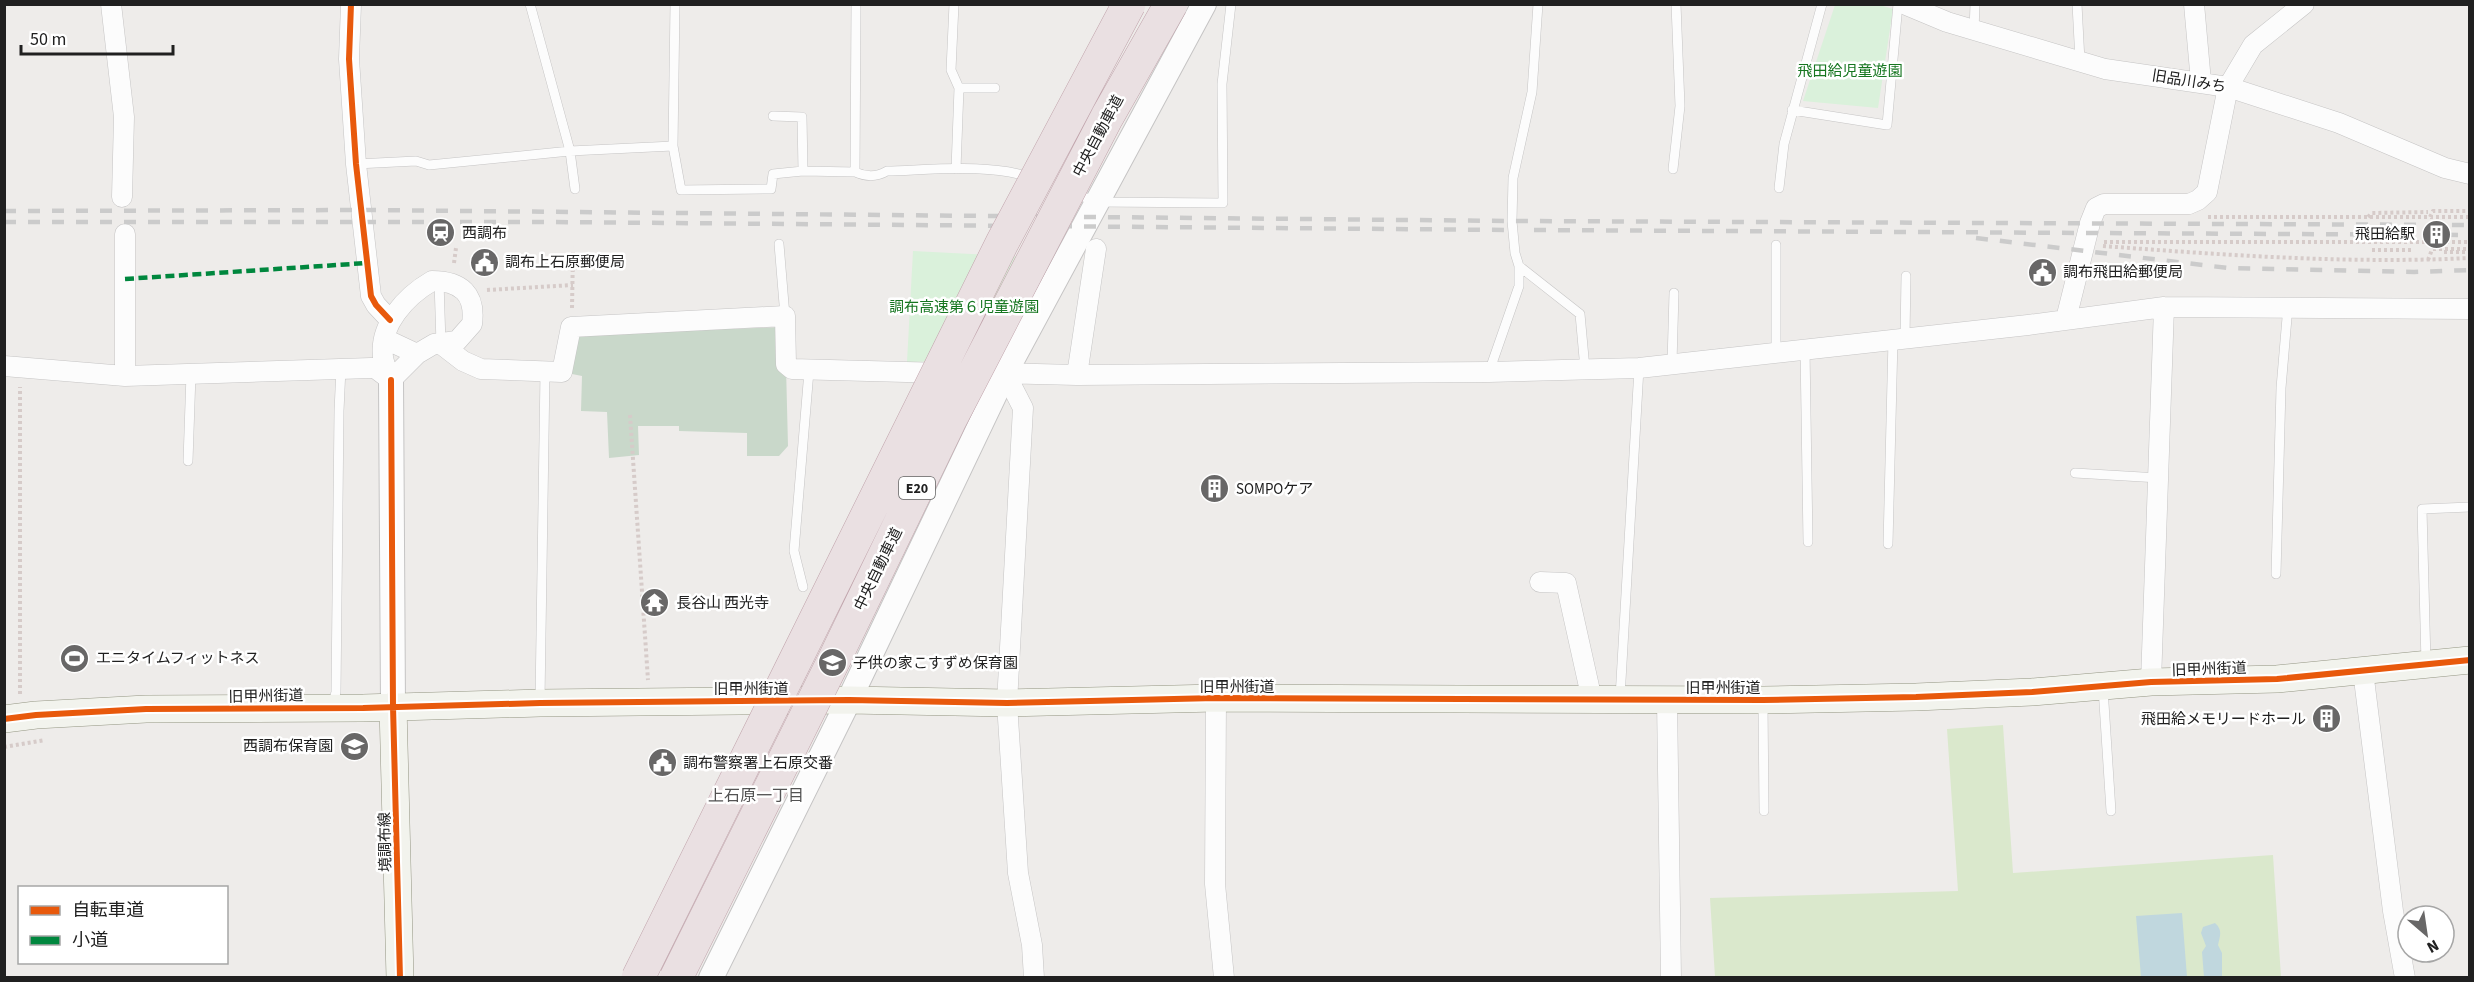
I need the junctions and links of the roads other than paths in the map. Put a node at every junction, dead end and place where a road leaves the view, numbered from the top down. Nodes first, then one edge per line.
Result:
1 (111, 4) edge
2 (351, 4) edge
3 (530, 4) edge
4 (675, 4) edge
5 (856, 4) edge
6 (954, 4) edge
7 (1129, 4) edge
8 (1171, 4) edge
9 (1204, 4) edge
10 (1231, 4) edge
11 (1538, 4) edge
12 (1676, 4) edge
13 (1822, 4) edge
14 (1898, 4) edge
15 (1904, 4) edge
16 (1975, 4) edge
17 (2077, 4) edge
18 (2194, 4) edge
19 (2304, 4) edge
20 (2282, 13) edge
21 (1974, 31) junction
22 (2080, 61) junction
23 (2201, 82) junction
24 (2228, 87) junction
25 (959, 88) junction
26 (995, 88) dead end
27 (1792, 110) junction
28 (773, 116) dead end
29 (673, 146) junction
30 (570, 152) junction
31 (357, 164) junction
32 (956, 169) junction
33 (1673, 169) dead end
34 (803, 171) junction
35 (855, 172) junction
36 (2469, 174) edge
37 (1047, 183) dead end
38 (1057, 187) dead end
39 (1779, 188) dead end
40 (574, 189) dead end
41 (122, 197) dead end
42 (1097, 202) junction
43 (125, 234) dead end
44 (779, 244) dead end
45 (1776, 245) dead end
46 (1096, 249) dead end
47 (1519, 266) junction
48 (1906, 276) dead end
49 (439, 281) junction
50 (1674, 293) dead end
51 (2288, 306) junction
52 (2164, 307) junction
53 (2469, 309) edge
54 (785, 316) junction
55 (2066, 319) junction
56 (387, 329) junction
57 (1899, 338) junction
58 (441, 344) junction
59 (1805, 349) junction
60 (1776, 352) junction
61 (417, 354) junction
62 (1672, 363) junction
63 (12, 367) edge
64 (341, 368) junction
65 (1639, 368) junction
66 (1585, 369) junction
67 (809, 371) junction
68 (545, 372) junction
69 (1489, 372) junction
70 (1005, 373) junction
71 (191, 374) junction
72 (1077, 375) junction
73 (125, 376) junction
74 (391, 380) junction
75 (188, 461) dead end
76 (2075, 473) dead end
77 (2159, 478) junction
78 (2469, 507) edge
79 (1808, 542) dead end
80 (1888, 544) dead end
81 (2276, 574) dead end
82 (1540, 582) dead end
83 (803, 587) dead end
84 (2469, 660) edge
85 (2426, 664) junction
86 (2363, 671) junction
87 (2151, 682) junction
88 (2103, 687) junction
89 (1216, 698) junction
90 (1620, 699) junction
91 (849, 700) junction
92 (1592, 700) junction
93 (1666, 700) junction
94 (1763, 700) junction
95 (540, 703) junction
96 (1007, 703) junction
97 (393, 706) junction
98 (332, 707) junction
99 (4, 719) edge
100 (1764, 811) dead end
101 (2111, 811) dead end
102 (400, 978) edge
103 (638, 978) edge
104 (676, 978) edge
105 (711, 978) edge
106 (1034, 978) edge
107 (1224, 978) edge
108 (1671, 978) edge
109 (2405, 978) edge

1 - 41 street
2 - 31 street
3 - 30 lane
4 - 29 lane
5 - 35 lane
6 - 25 lane
7 - 103 highway, E20, bridge
8 - 104 highway, 中央自動車道 / E20, bridge
9 - 42 street
10 - 42 lane
11 - 47 lane
12 - 33 lane
13 - 27 lane
14 - 27 lane
15 - 21 street, 旧品川みち
16 - 21 lane
17 - 22 lane
18 - 23 street
19 - 20 street
20 - 24 street
21 - 22 street, 旧品川みち
22 - 23 street, 旧品川みち
23 - 24 street, 旧品川みち
24 - 36 street, 旧品川みち
24 - 55 street
25 - 26 lane
25 - 32 lane
27 - 39 lane
28 - 34 lane
29 - 30 lane
29 - 34 lane
30 - 31 lane
30 - 40 lane
31 - 56 street
32 - 35 lane
32 - 37 lane
34 - 35 lane
38 - 42 lane
42 - 70 street
43 - 73 street
44 - 54 lane
45 - 60 lane
46 - 72 street
47 - 66 lane
47 - 69 lane
48 - 57 lane
49 - 56 street
49 - 58 lane
49 - 58 street
50 - 62 lane
51 - 52 street
51 - 53 street
51 - 81 lane
52 - 55 street
52 - 77 street
54 - 67 street
54 - 68 street
55 - 57 street
56 - 61 street
56 - 74 street
57 - 59 street
57 - 80 lane
58 - 61 street
58 - 68 street
59 - 60 street
59 - 79 lane
60 - 62 street
61 - 74 street
62 - 65 street
63 - 73 street
64 - 71 street
64 - 74 street
64 - 98 lane
65 - 66 street
65 - 90 lane
66 - 69 street
67 - 70 street
67 - 83 lane
68 - 95 lane
69 - 72 street
70 - 72 street
70 - 91 street
70 - 96 street
71 - 73 street
71 - 75 lane
74 - 97 street
76 - 77 lane
77 - 87 street
78 - 85 lane
82 - 92 street
84 - 85 main road, 旧甲州街道
85 - 86 main road, 旧甲州街道
86 - 87 main road, 旧甲州街道
86 - 109 street
87 - 88 main road, 旧甲州街道
88 - 94 main road, 旧甲州街道
88 - 101 lane
89 - 92 main road, 旧甲州街道
89 - 96 main road, 旧甲州街道
89 - 107 street
90 - 92 main road, 旧甲州街道
90 - 93 main road, 旧甲州街道
91 - 95 main road, 旧甲州街道
91 - 96 main road, 旧甲州街道
91 - 105 street
93 - 94 main road, 旧甲州街道
93 - 108 street
94 - 100 lane
95 - 97 main road, 旧甲州街道
96 - 106 street
97 - 98 main road, 旧甲州街道
97 - 102 main road, 境調布線
98 - 99 main road, 旧甲州街道

